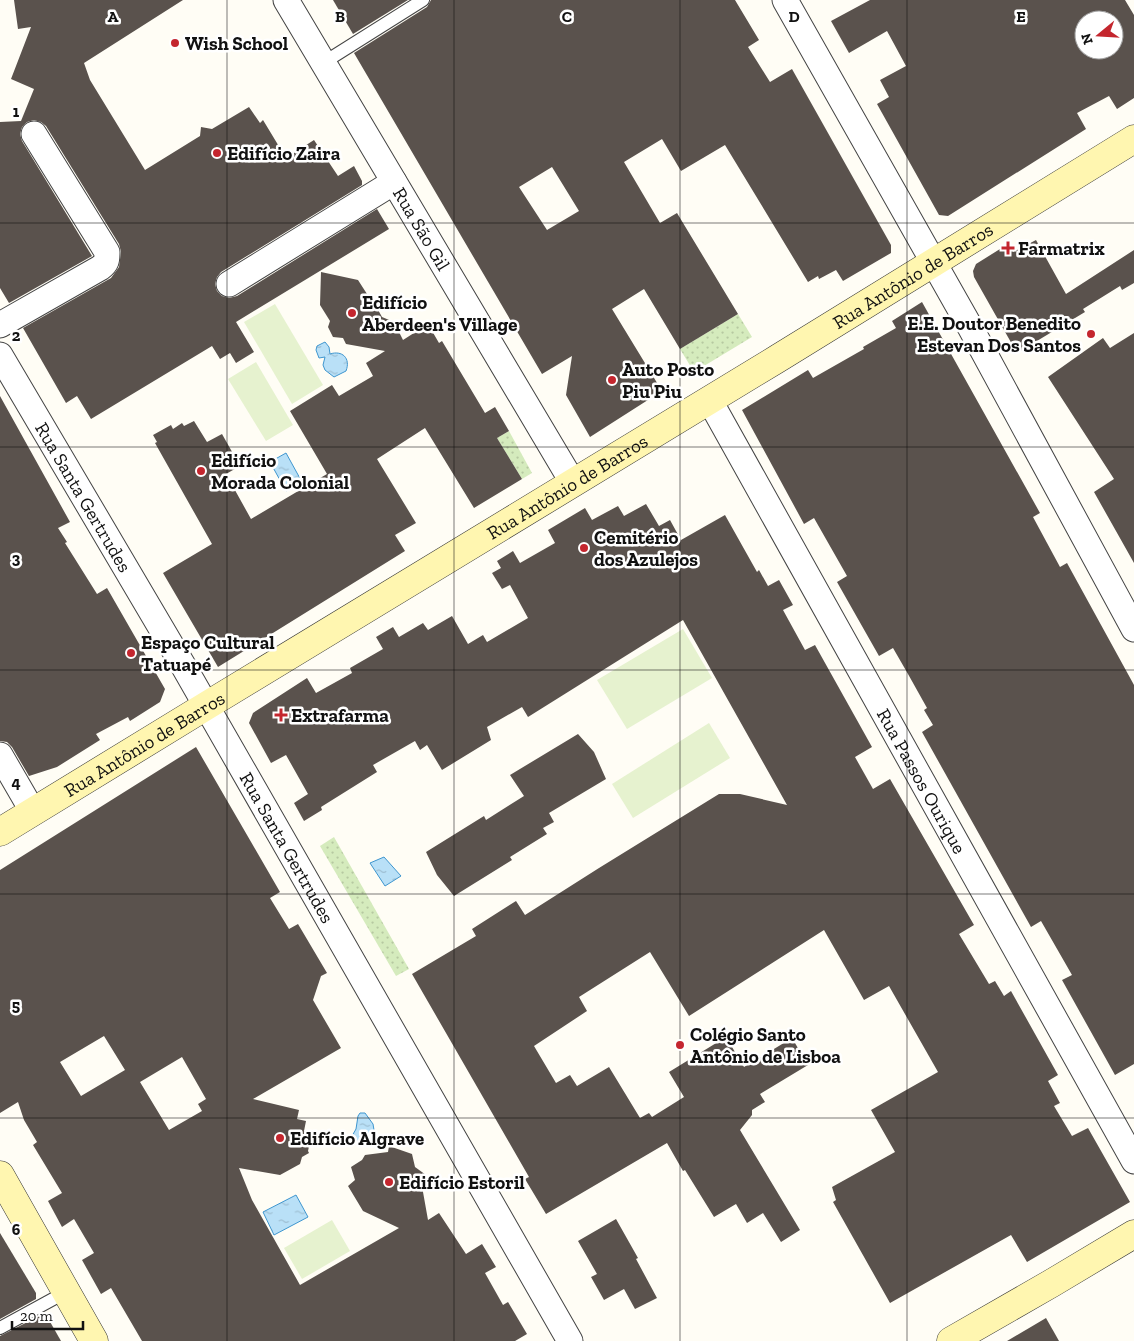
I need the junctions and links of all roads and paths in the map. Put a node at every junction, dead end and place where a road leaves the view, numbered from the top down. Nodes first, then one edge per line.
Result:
1 (286, 0) edge
2 (423, 0) edge
3 (785, 0) edge
4 (323, 63) junction
5 (34, 134) dead end
6 (1134, 139) edge
7 (394, 182) junction
8 (934, 263) junction
9 (229, 284) dead end
10 (0, 325) edge
11 (0, 355) edge
12 (710, 400) junction
13 (573, 483) junction
14 (1126, 595) edge
15 (1134, 629) edge
16 (206, 706) junction
17 (0, 755) edge
18 (33, 812) junction
19 (0, 832) edge
20 (1134, 1161) edge
21 (0, 1175) edge
22 (1134, 1234) edge
23 (66, 1292) junction
24 (0, 1328) edge
25 (960, 1339) edge
26 (94, 1341) edge
27 (570, 1341) edge

1 - 4 street, Rua São Gil
2 - 4 lane
3 - 8 street
4 - 7 street, Rua São Gil
5 - 10 street
6 - 8 main road, Rua Antônio de Barros
7 - 9 street
7 - 13 street, Rua São Gil
8 - 12 main road, Rua Antônio de Barros
8 - 14 street
11 - 16 street, Rua Santa Gertrudes
12 - 13 main road, Rua Antônio de Barros
12 - 20 street, Rua Passos Ourique
13 - 16 main road, Rua Antônio de Barros
14 - 15 street
16 - 18 main road, Rua Antônio de Barros
16 - 27 street, Rua Santa Gertrudes
17 - 18 street
18 - 19 main road, Rua Antônio de Barros
21 - 23 main road
22 - 25 main road
23 - 24 lane
23 - 26 main road

